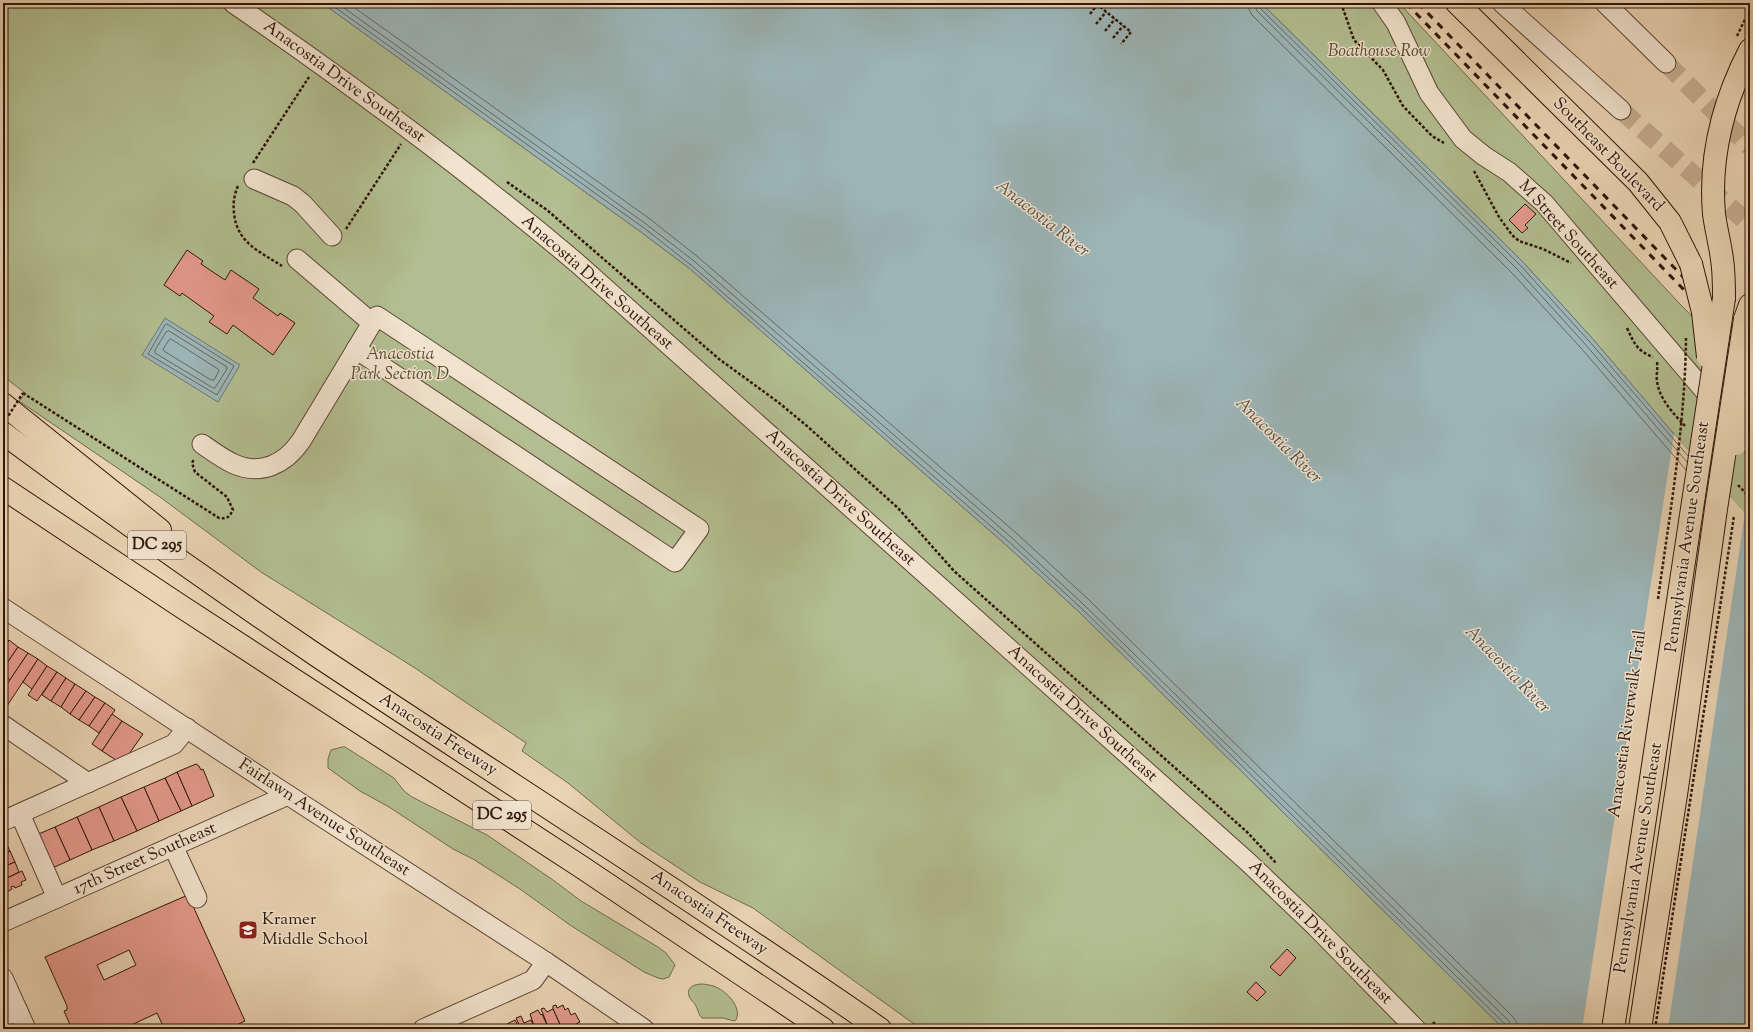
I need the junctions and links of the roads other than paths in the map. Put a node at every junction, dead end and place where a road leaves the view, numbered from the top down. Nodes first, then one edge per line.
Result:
1 (233, 3) edge
2 (1382, 3) edge
3 (1457, 3) edge
4 (1502, 3) edge
5 (1605, 3) edge
6 (1750, 50) edge
7 (1666, 63) tunnel mouth
8 (1622, 110) tunnel mouth
9 (254, 179) dead end
10 (338, 235) road end
11 (297, 259) dead end
12 (1748, 312) edge
13 (372, 323) junction
14 (356, 349) junction
15 (1750, 403) edge
16 (3, 404) edge
17 (1706, 410) junction
18 (3, 433) edge
19 (202, 444) road end
20 (1750, 444) edge
21 (3, 473) edge
22 (3, 488) edge
23 (1726, 510) junction
24 (179, 605) junction
25 (3, 608) edge
26 (314, 653) junction
27 (3, 724) edge
28 (187, 728) junction
29 (88, 783) junction
30 (288, 795) junction
31 (11, 817) edge
32 (173, 846) junction
33 (57, 898) junction
34 (197, 898) dead end
35 (3, 922) edge
36 (546, 962) junction
37 (3, 978) edge
38 (10, 1014) edge
39 (26, 1029) edge
40 (423, 1029) edge
41 (644, 1029) edge
42 (823, 1029) edge
43 (880, 1029) edge
44 (1416, 1029) edge
45 (1613, 1029) edge
46 (1640, 1029) edge

1 - 44 street, Anacostia Drive Southeast
2 - 20 street, M Street Southeast
3 - 17 main road, Southeast Boulevard, bridge
4 - 8 street
5 - 7 street
6 - 17 main road, Pennsylvania Avenue Southeast, bridge
9 - 10 street
11 - 13 street
12 - 23 main road, Pennsylvania Avenue Southeast, bridge
13 - 14 street
13 - 14 street
14 - 19 street
15 - 23 main road, bridge
16 - 26 main road
17 - 45 main road, Pennsylvania Avenue Southeast, bridge
18 - 26 main road, Anacostia Freeway / DC 295
21 - 24 main road
22 - 24 main road, Anacostia Freeway / DC 295
23 - 46 main road, Pennsylvania Avenue Southeast
24 - 42 main road, Anacostia Freeway / DC 295
25 - 28 street, Fairlawn Avenue Southeast
26 - 43 main road, Anacostia Freeway / DC 295
27 - 29 street
28 - 29 street
28 - 30 street, Fairlawn Avenue Southeast
29 - 31 street
30 - 32 street, 17th Street Southeast
30 - 36 street, Fairlawn Avenue Southeast
31 - 33 street
32 - 33 street, 17th Street Southeast
32 - 34 street
33 - 35 street, 17th Street Southeast
36 - 40 street
36 - 41 street, Fairlawn Avenue Southeast
37 - 38 street
38 - 39 street

